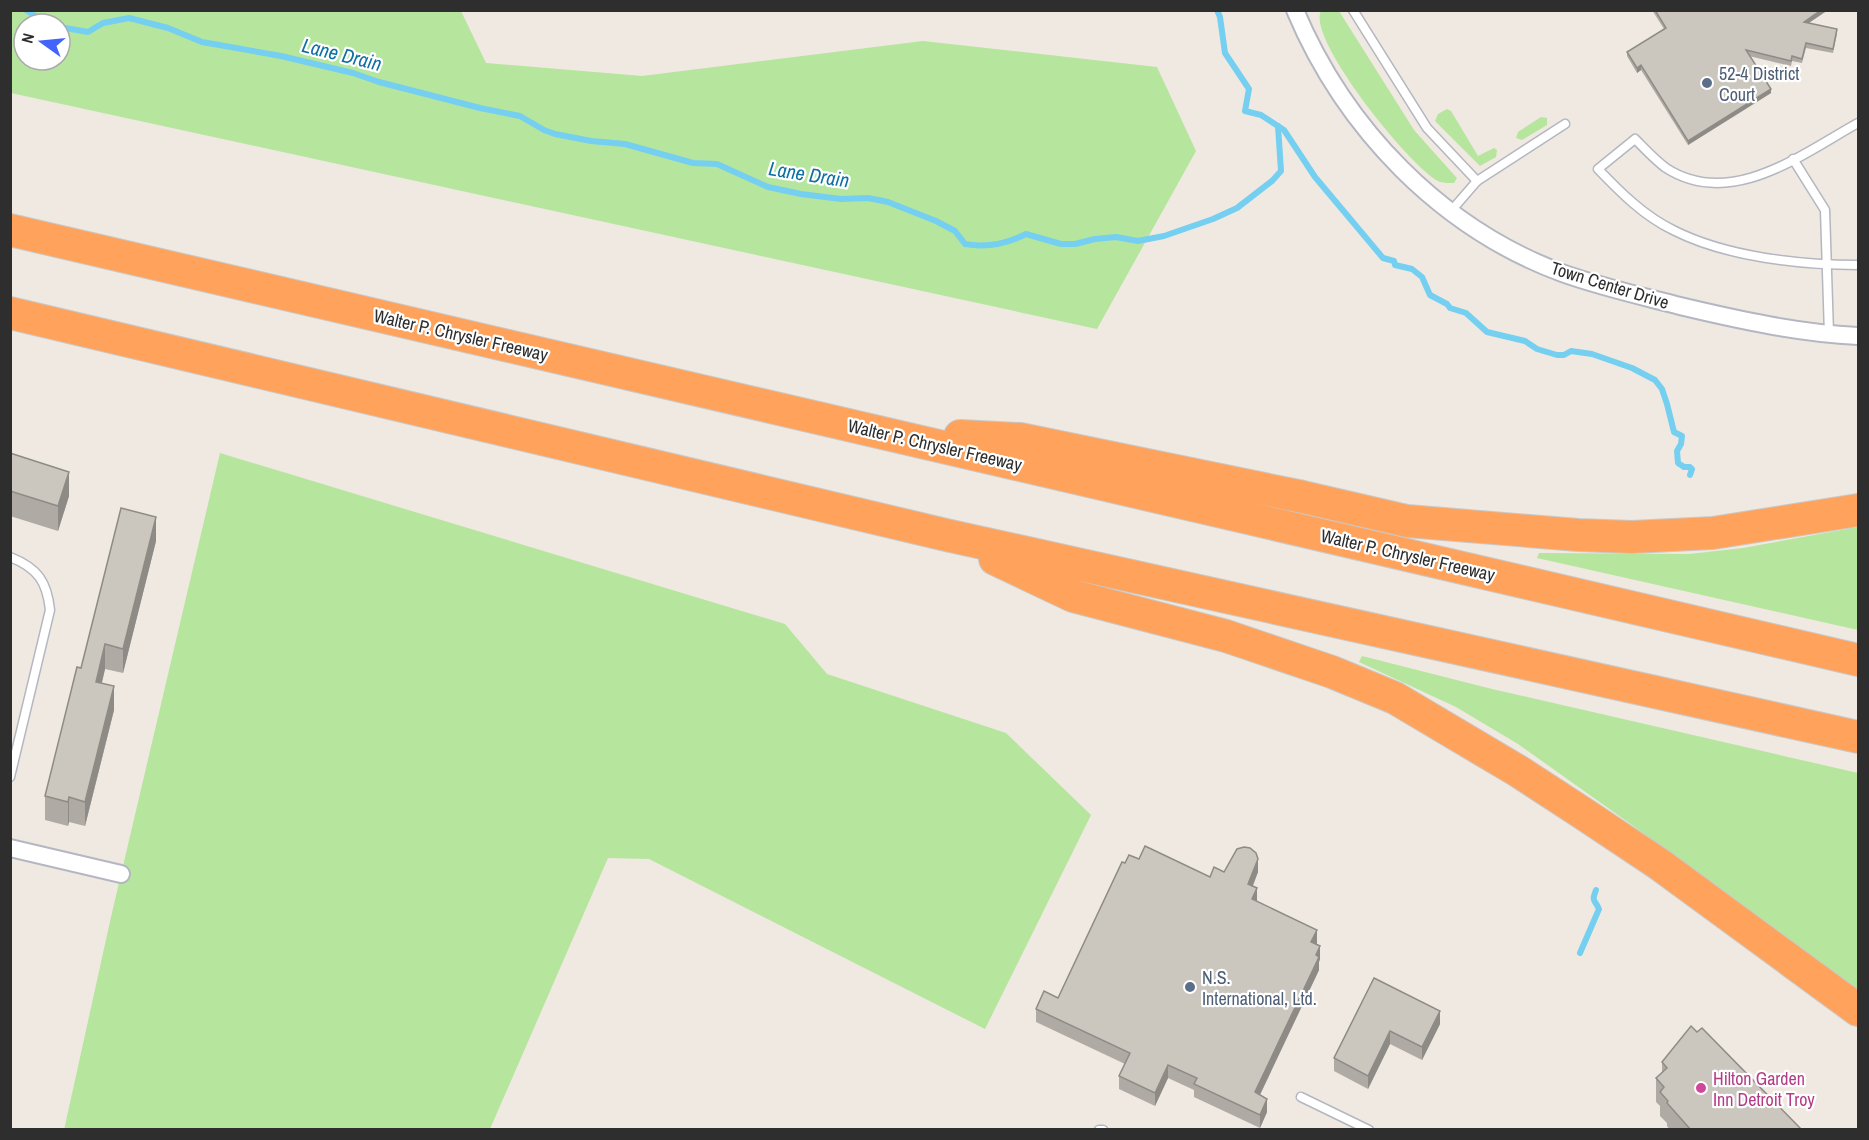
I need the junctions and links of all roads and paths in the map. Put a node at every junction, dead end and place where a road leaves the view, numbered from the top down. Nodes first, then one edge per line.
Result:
1 (1295, 10) edge
2 (1353, 10) edge
3 (1858, 123) edge
4 (1565, 124) dead end
5 (1793, 159) junction
6 (1477, 181) junction
7 (1451, 211) junction
8 (10, 230) edge
9 (1828, 265) junction
10 (1858, 265) edge
11 (10, 313) edge
12 (1830, 335) junction
13 (1858, 336) edge
14 (887, 434) junction
15 (1858, 510) edge
16 (946, 536) junction
17 (10, 557) edge
18 (1858, 660) edge
19 (1858, 737) edge
20 (10, 777) edge
21 (10, 848) edge
22 (121, 874) dead end
23 (1858, 1010) edge
24 (1301, 1097) dead end
25 (1369, 1130) edge

1 - 7 street, Town Center Drive
2 - 6 lane
3 - 5 lane
4 - 6 lane
5 - 9 lane
5 - 9 lane
6 - 7 lane
7 - 12 street, Town Center Drive
8 - 14 highway, Walter P. Chrysler Freeway
9 - 10 lane
9 - 12 lane
11 - 16 highway
12 - 13 street, Town Center Drive
14 - 15 highway
14 - 18 highway, Walter P. Chrysler Freeway
16 - 19 highway
16 - 23 highway
17 - 20 lane
21 - 22 street
24 - 25 lane

